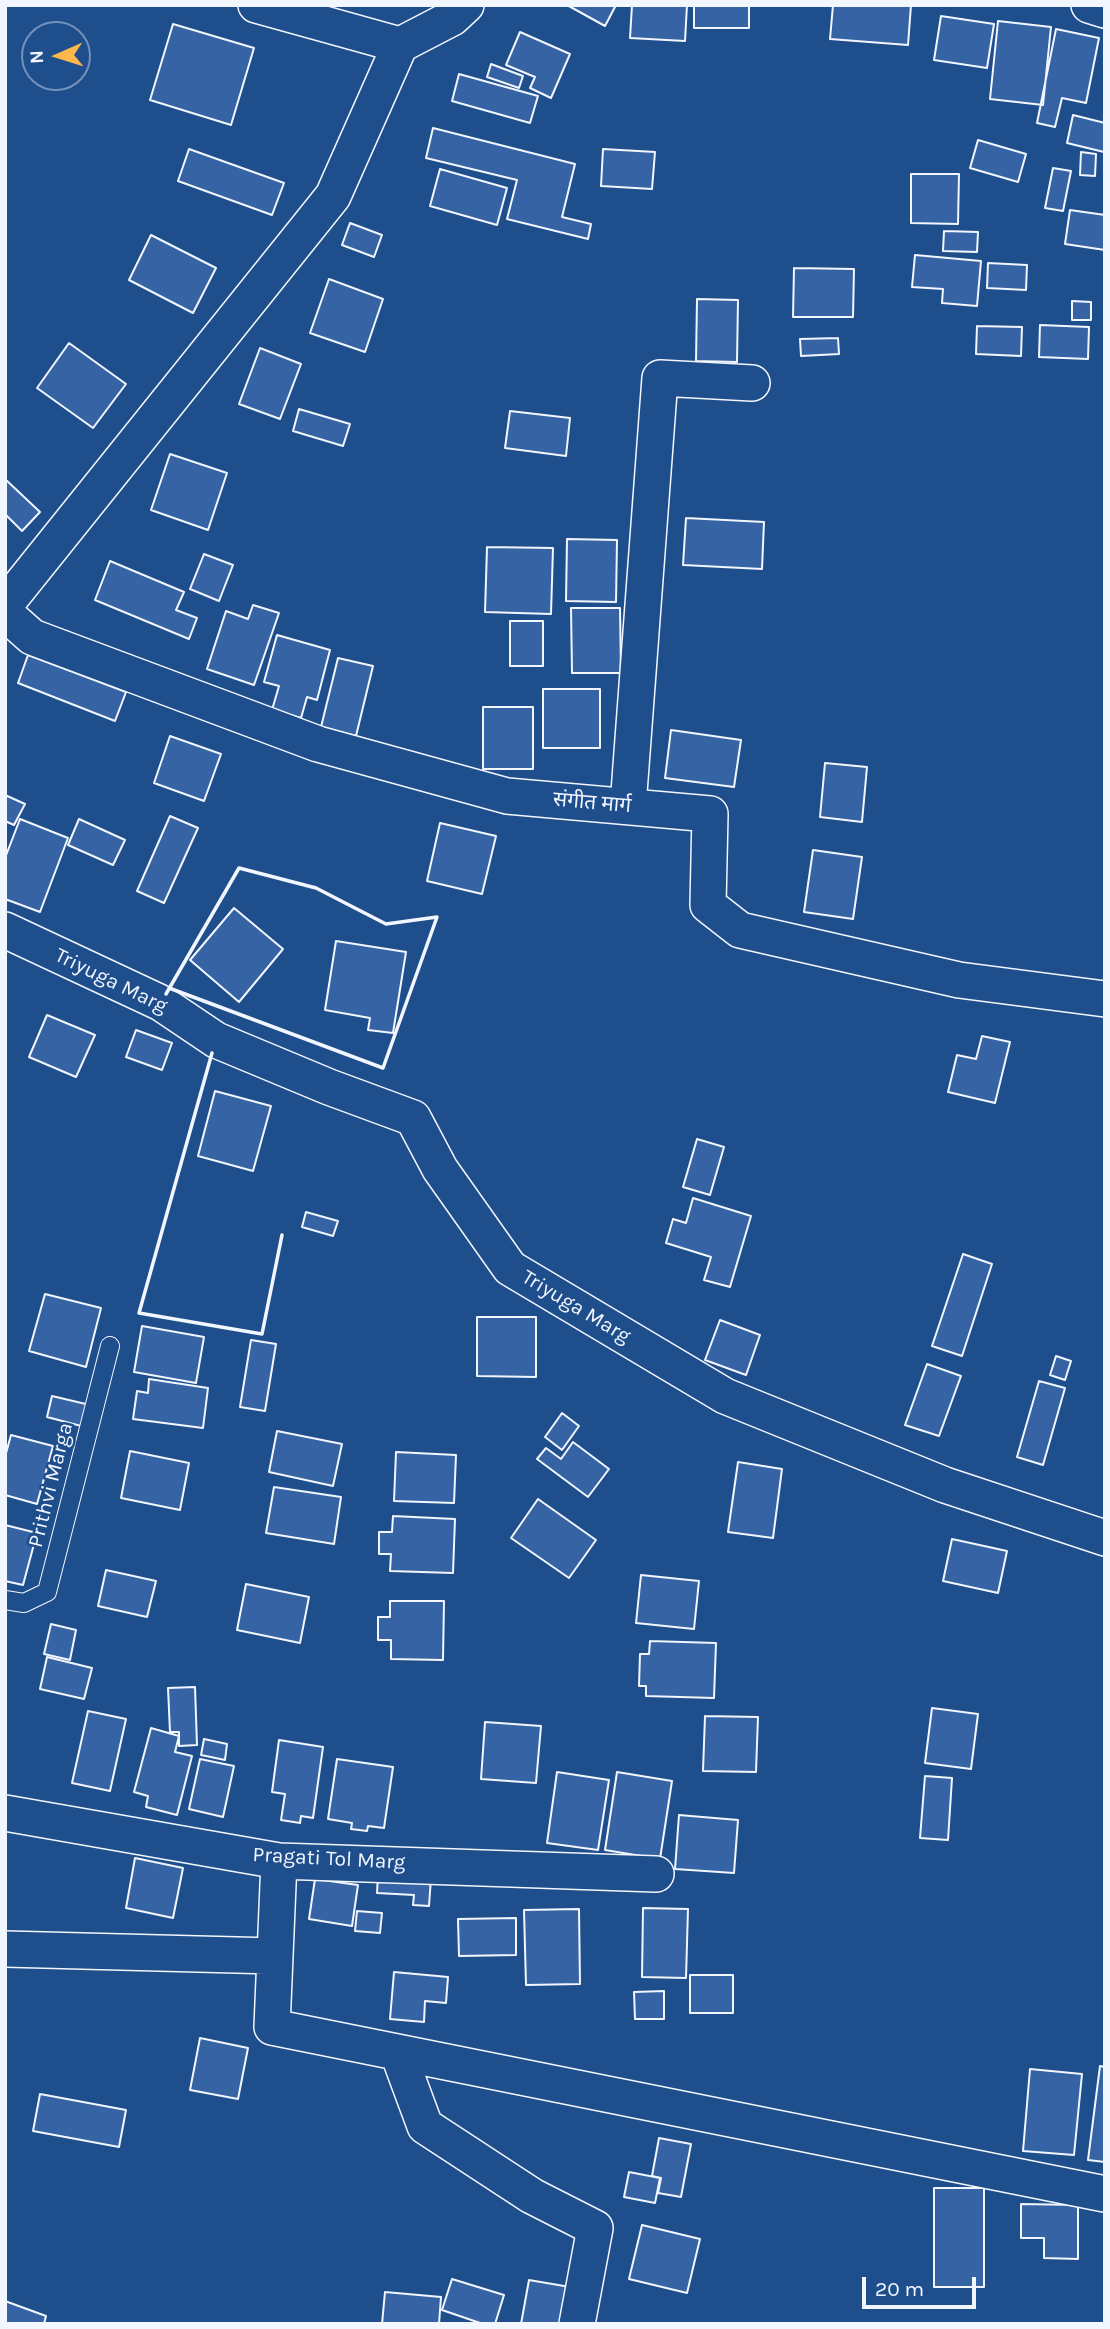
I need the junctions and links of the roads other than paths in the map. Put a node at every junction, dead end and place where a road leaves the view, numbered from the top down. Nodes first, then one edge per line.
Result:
1 (256, 5) edge
2 (466, 5) edge
3 (1088, 5) edge
4 (1105, 10) edge
5 (400, 45) junction
6 (752, 383) dead end
7 (5, 605) edge
8 (5, 614) edge
9 (628, 806) junction
10 (5, 930) edge
11 (1105, 999) edge
12 (110, 1346) dead end
13 (1105, 1538) edge
14 (5, 1600) edge
15 (5, 1813) edge
16 (279, 1861) junction
17 (656, 1874) dead end
18 (5, 1950) edge
19 (275, 1956) junction
20 (398, 2053) junction
21 (1105, 2194) edge
22 (576, 2324) edge

1 - 5 street
2 - 5 street
3 - 4 street
5 - 7 street
6 - 9 street
8 - 9 street, संगीत मार्ग
9 - 11 street, संगीत मार्ग
10 - 13 street, Triyuga Marg
12 - 14 lane, Prithvi Marga
15 - 16 street, Pragati Tol Marg
16 - 17 street, Pragati Tol Marg
16 - 19 street
18 - 19 street
19 - 20 street
20 - 21 street
20 - 22 street

